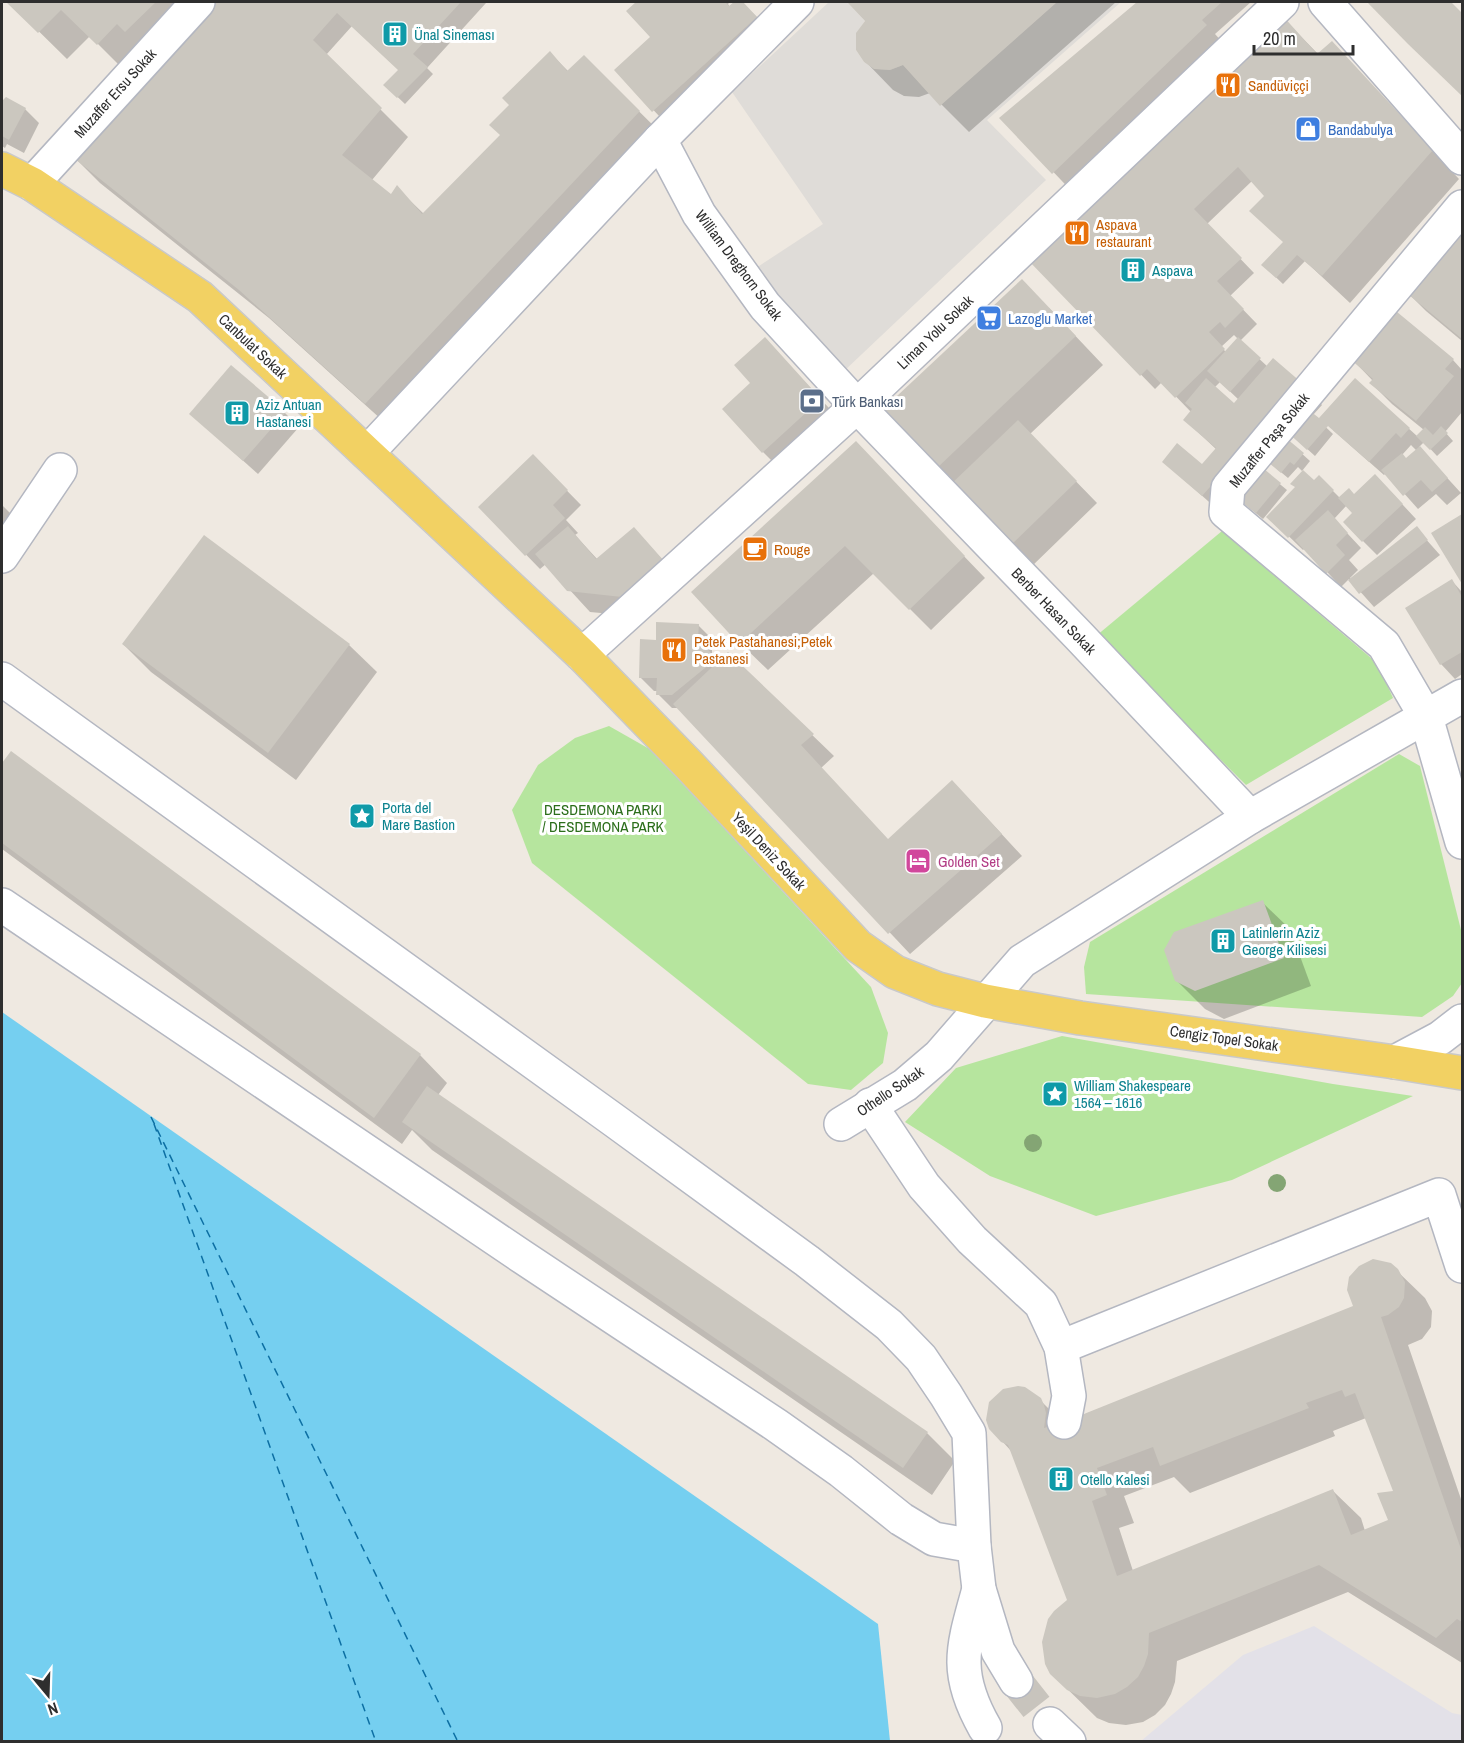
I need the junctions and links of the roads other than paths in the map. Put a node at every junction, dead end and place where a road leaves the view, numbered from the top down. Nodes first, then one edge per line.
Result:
1 (198, 2) edge
2 (1282, 2) edge
3 (1325, 2) edge
4 (792, 3) edge
5 (660, 140) junction
6 (1462, 158) edge
7 (2, 169) edge
8 (32, 184) junction
9 (1462, 207) edge
10 (856, 406) junction
11 (367, 453) junction
12 (60, 470) dead end
13 (2, 556) edge
14 (582, 656) junction
15 (2, 679) edge
16 (1462, 696) edge
17 (1426, 717) junction
18 (1250, 817) junction
19 (1462, 842) edge
20 (2, 905) edge
21 (985, 1002) junction
22 (1462, 1021) edge
23 (1395, 1062) junction
24 (1462, 1073) edge
25 (870, 1105) junction
26 (841, 1124) dead end
27 (1462, 1266) edge
28 (1060, 1347) junction
29 (1064, 1422) dead end
30 (974, 1546) junction
31 (979, 1589) junction
32 (1016, 1681) tunnel mouth
33 (985, 1728) dead end

1 - 8 street, Muzaffer Ersu Sokak
2 - 10 street, Liman Yolu Sokak
3 - 6 street
4 - 5 street
5 - 10 street, William Dreghorn Sokak
5 - 11 street
7 - 8 main road, Canbulat Sokak
8 - 11 main road, Canbulat Sokak
9 - 17 street, Muzaffer Paşa Sokak
10 - 14 street, Liman Yolu Sokak
10 - 18 street, Berber Hasan Sokak
11 - 14 main road, Canbulat Sokak
12 - 13 street
14 - 21 main road, Yeşil Deniz Sokak
15 - 30 street
16 - 17 street, Othello Sokak
17 - 18 street, Othello Sokak
17 - 19 street, Muzaffer Paşa Sokak
18 - 21 street, Othello Sokak
20 - 30 street
21 - 23 main road, Cengiz Topel Sokak
21 - 25 street, Othello Sokak
22 - 23 street
23 - 24 main road, Cengiz Topel Sokak
25 - 26 street, Othello Sokak
25 - 28 street
27 - 28 street
28 - 29 street
30 - 31 street
31 - 32 street
31 - 33 street

